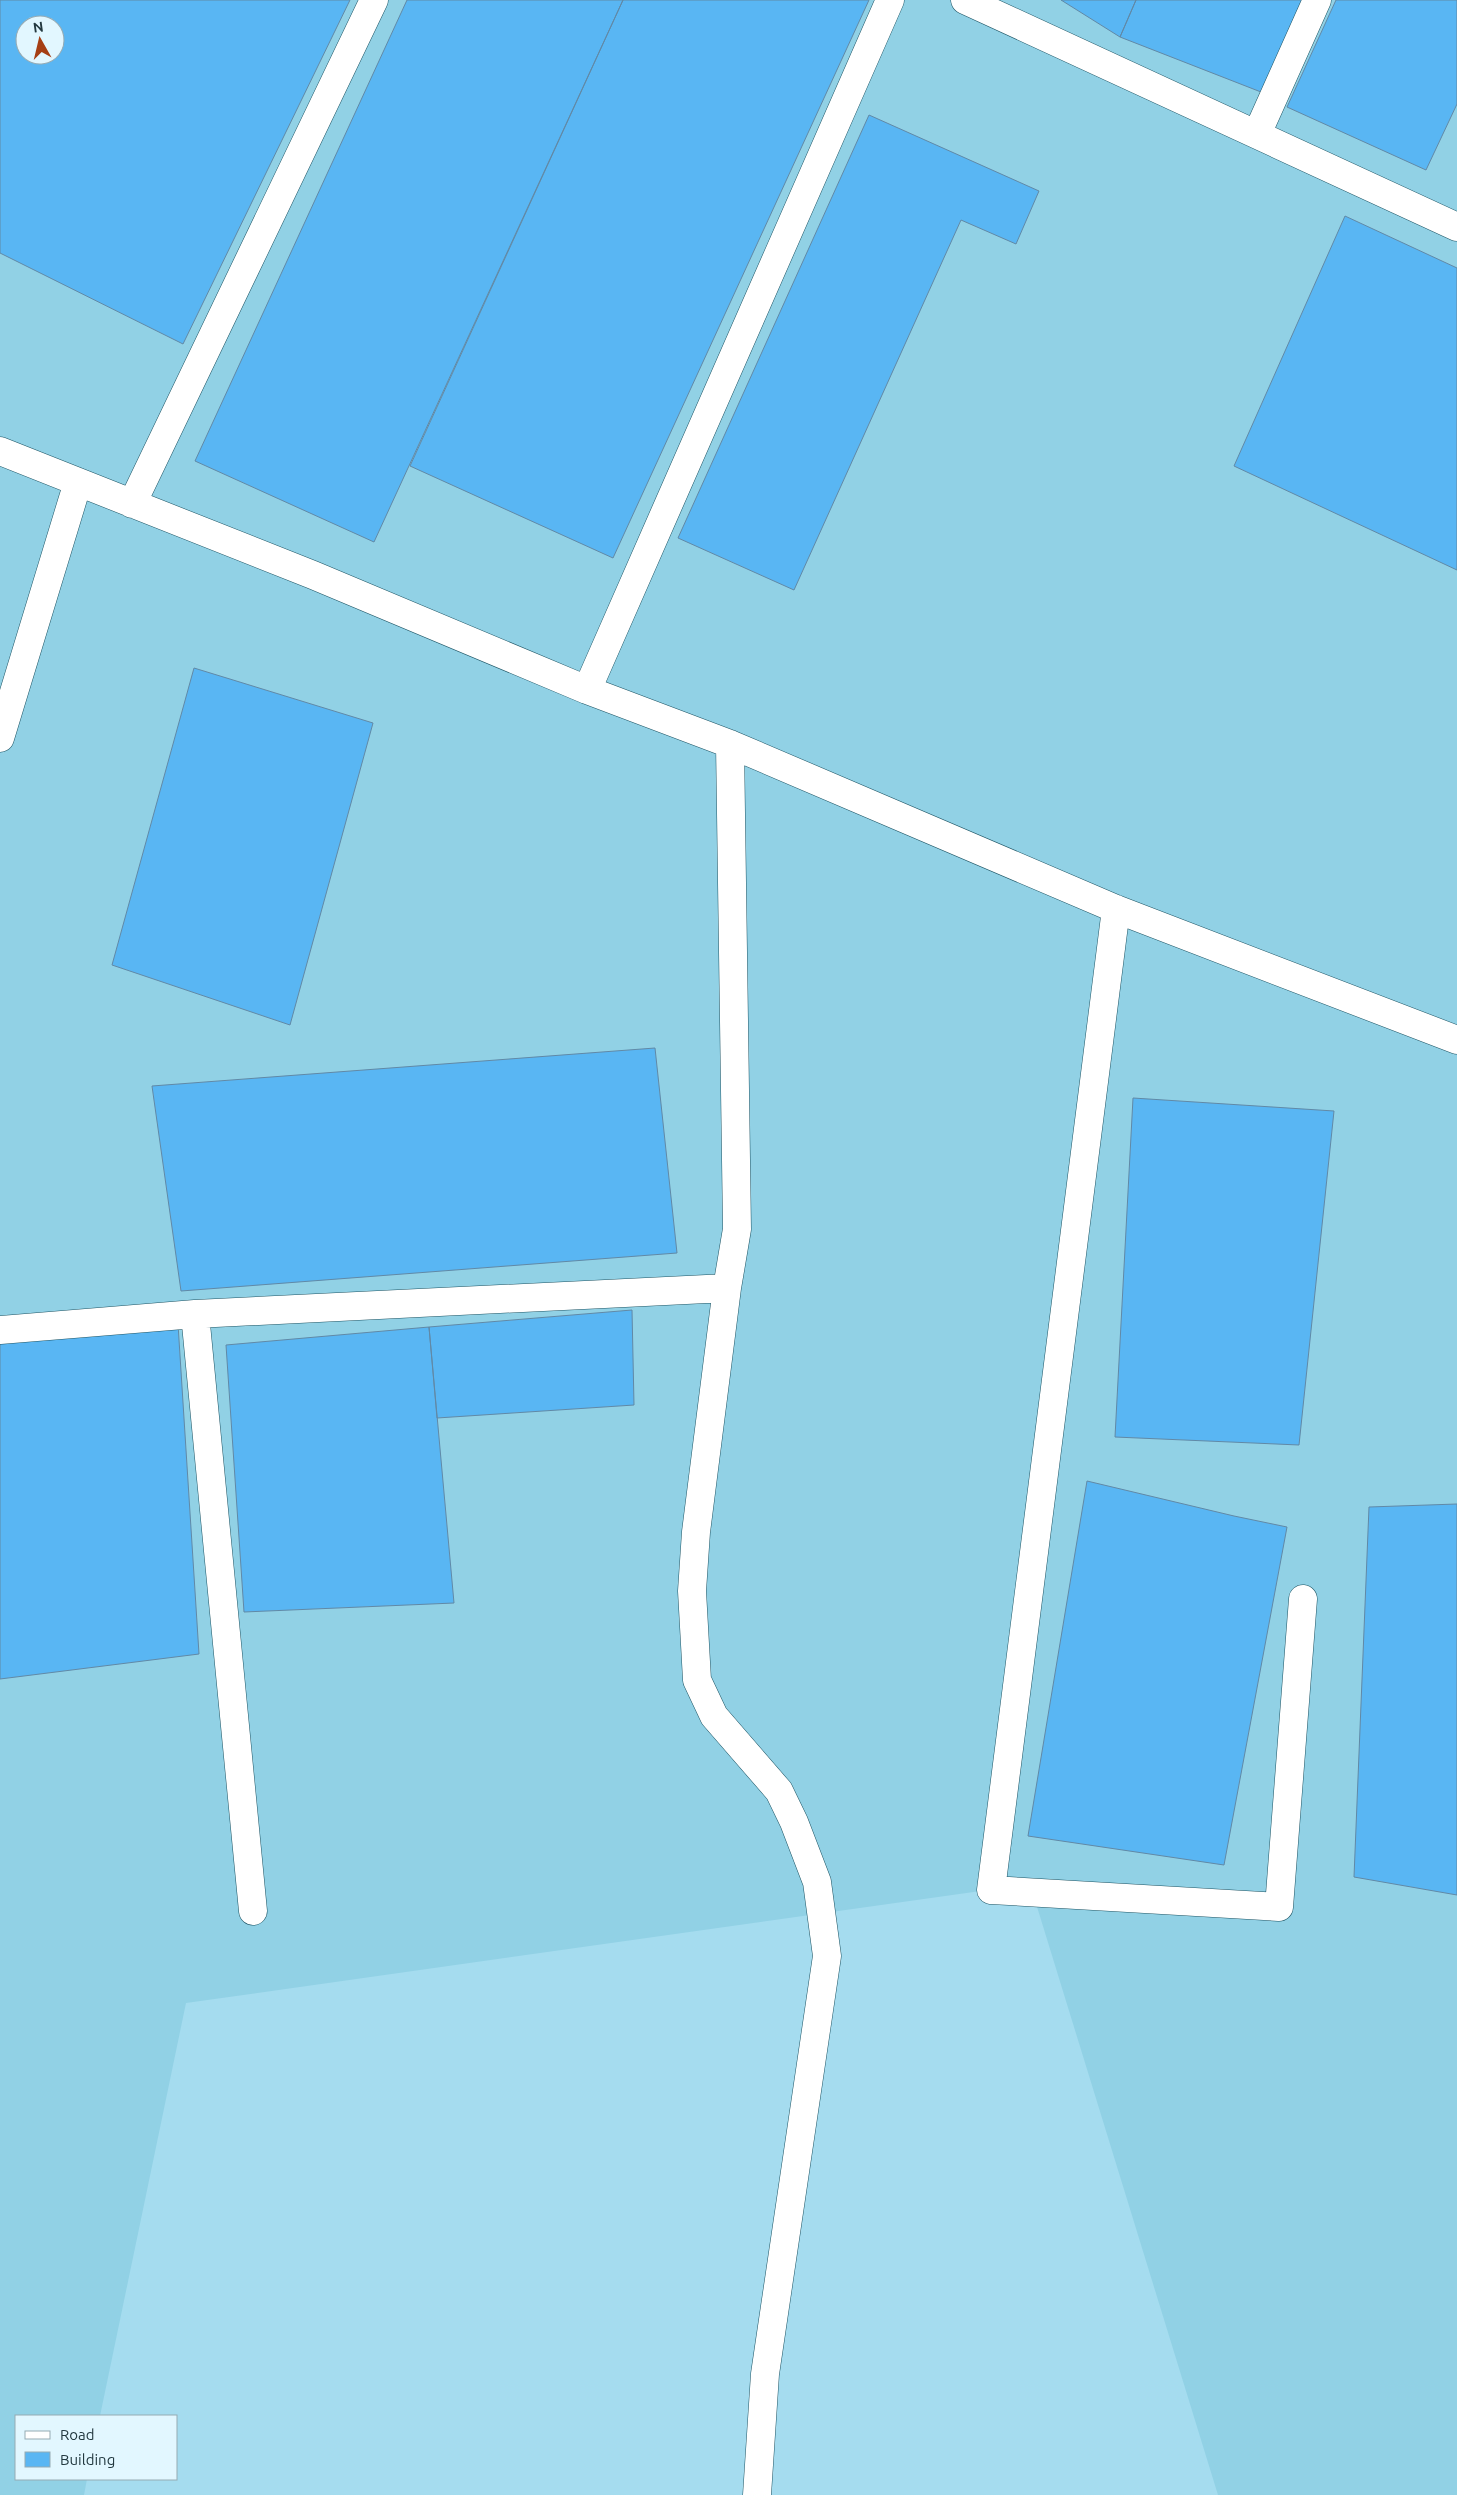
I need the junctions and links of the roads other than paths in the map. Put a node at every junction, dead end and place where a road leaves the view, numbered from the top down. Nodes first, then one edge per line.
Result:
1 (374, 0) edge
2 (890, 0) edge
3 (965, 0) edge
4 (1317, 0) edge
5 (1257, 134) junction
6 (1457, 227) edge
7 (0, 451) edge
8 (78, 482) junction
9 (132, 504) junction
10 (587, 690) junction
11 (0, 738) edge
12 (730, 744) junction
13 (1116, 909) junction
14 (1457, 1040) edge
15 (727, 1288) junction
16 (194, 1314) junction
17 (0, 1330) edge
18 (1303, 1599) dead end
19 (253, 1911) dead end
20 (757, 2495) edge

1 - 9 street
2 - 10 street
3 - 5 street
4 - 5 street
5 - 6 street
7 - 8 street
8 - 9 street
8 - 11 street
9 - 10 street
10 - 12 street
12 - 13 street
12 - 15 street
13 - 14 street
13 - 18 street
15 - 16 street
15 - 20 street
16 - 17 street
16 - 19 street

